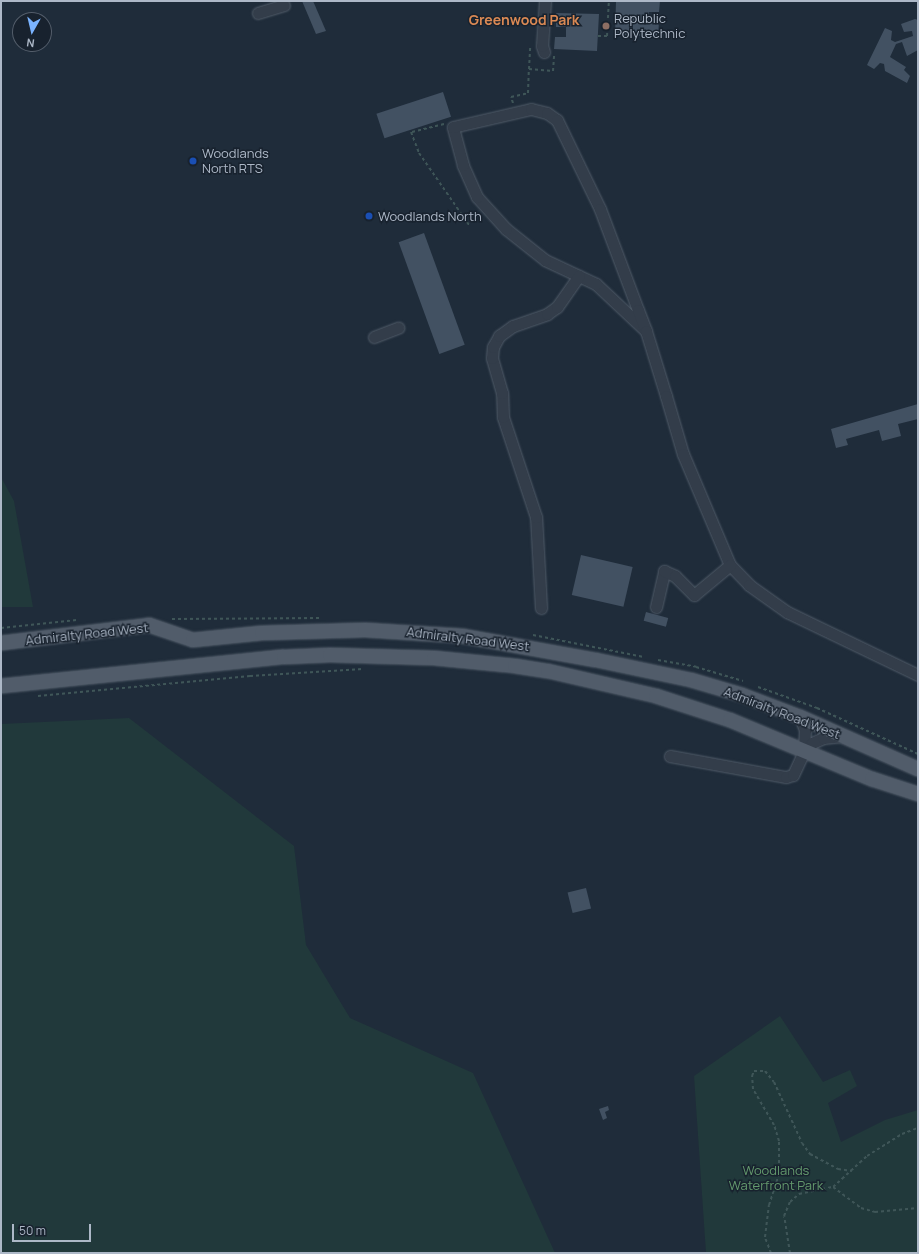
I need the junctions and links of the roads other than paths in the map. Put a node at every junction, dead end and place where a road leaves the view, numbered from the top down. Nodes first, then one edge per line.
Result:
1 (545, 1) edge
2 (284, 5) dead end
3 (258, 13) dead end
4 (544, 52) dead end
5 (579, 276) junction
6 (398, 328) dead end
7 (646, 331) junction
8 (374, 337) dead end
9 (730, 565) junction
10 (656, 607) dead end
11 (541, 608) dead end
12 (1, 643) edge
13 (918, 675) edge
14 (1, 686) edge
15 (800, 717) junction
16 (843, 736) junction
17 (804, 751) junction
18 (670, 756) dead end
19 (918, 769) edge
20 (918, 794) edge

1 - 4 street
2 - 3 street
5 - 7 street
5 - 7 street
5 - 11 street
6 - 8 street
7 - 9 street
9 - 10 street
9 - 13 street
12 - 15 main road, Admiralty Road West
14 - 17 main road, Admiralty Road West
15 - 16 main road, Admiralty Road West
15 - 17 street
16 - 17 street
16 - 19 main road, Admiralty Road West
17 - 18 street
17 - 20 main road, Admiralty Road West

